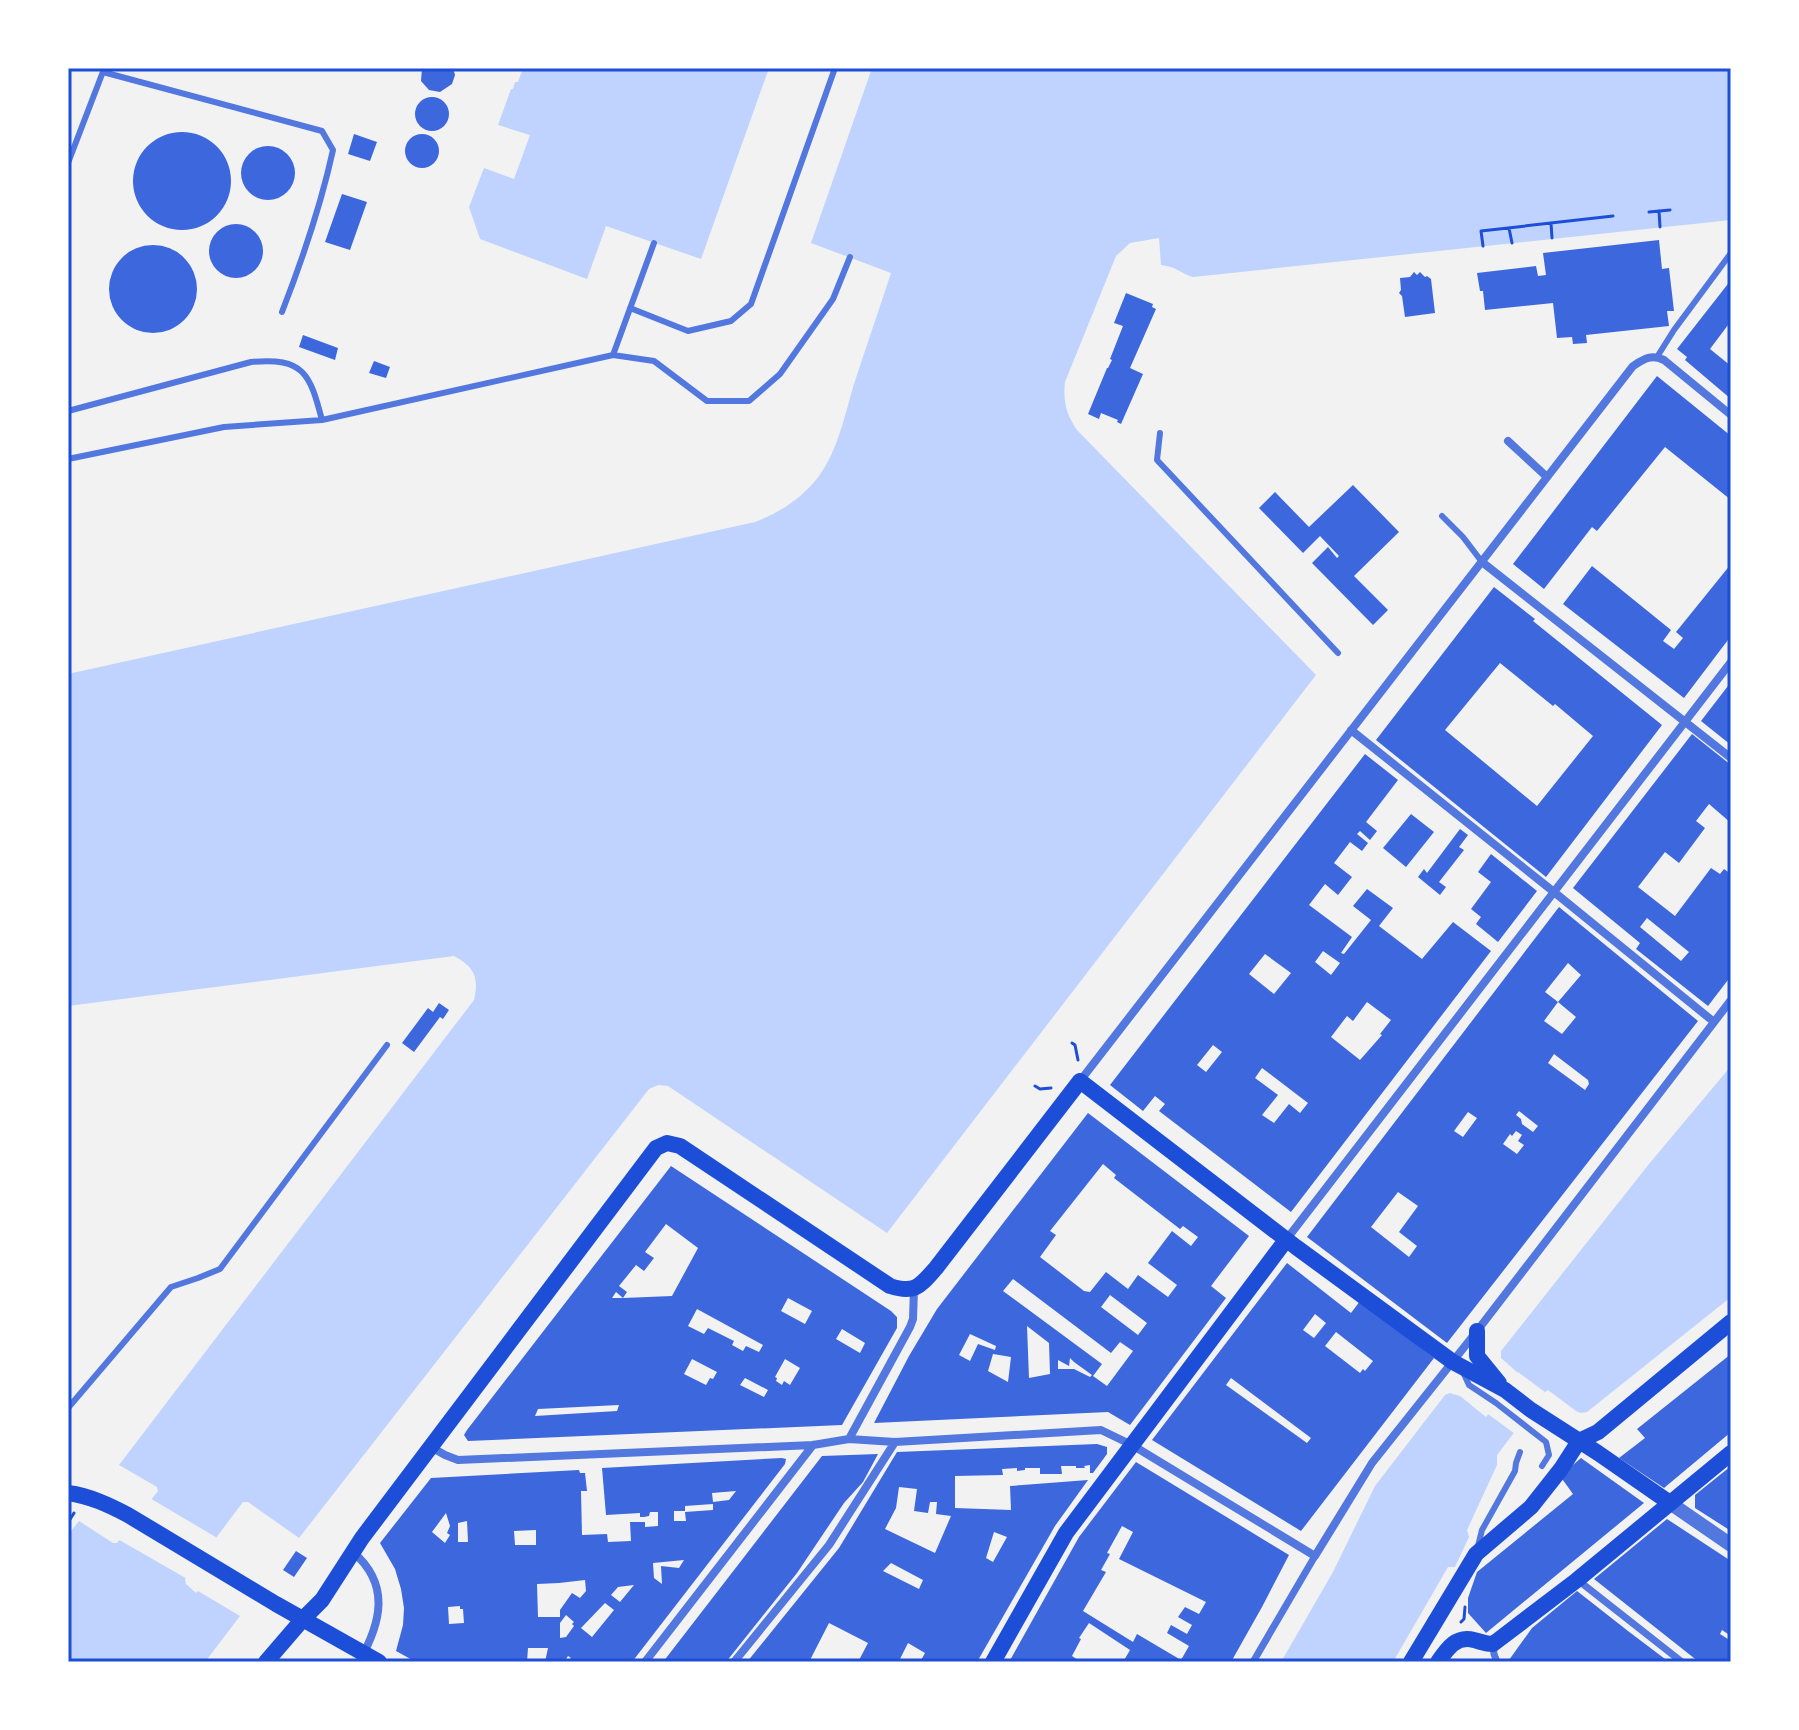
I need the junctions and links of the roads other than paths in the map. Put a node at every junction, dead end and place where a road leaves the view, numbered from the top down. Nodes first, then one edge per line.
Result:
1 (835, 68) edge
2 (103, 70) edge
3 (68, 163) edge
4 (654, 243) dead end
5 (1731, 253) edge
6 (850, 257) dead end
7 (630, 308) junction
8 (282, 312) dead end
9 (613, 355) junction
10 (1657, 357) junction
11 (68, 411) edge
12 (1731, 415) edge
13 (322, 420) junction
14 (1160, 433) dead end
15 (1508, 441) dead end
16 (68, 459) edge
17 (1547, 477) junction
18 (1442, 516) dead end
19 (1482, 562) junction
20 (1338, 653) dead end
21 (1731, 662) edge
22 (1685, 722) junction
23 (1351, 730) junction
24 (1731, 758) edge
25 (1554, 892) junction
26 (1731, 1000) edge
27 (1714, 1022) junction
28 (387, 1045) dead end
29 (1080, 1081) junction
30 (1286, 1240) junction
31 (914, 1289) junction
32 (1731, 1322) edge
33 (1477, 1331) junction
34 (1456, 1364) junction
35 (1501, 1396) junction
36 (68, 1408) edge
37 (1527, 1417) junction
38 (849, 1439) junction
39 (1579, 1441) junction
40 (895, 1442) junction
41 (813, 1445) junction
42 (1132, 1445) junction
43 (431, 1447) junction
44 (1520, 1452) dead end
45 (1731, 1453) edge
46 (1542, 1466) dead end
47 (68, 1493) edge
48 (1670, 1503) junction
49 (1731, 1545) edge
50 (352, 1551) junction
51 (1476, 1554) junction
52 (1315, 1556) junction
53 (1577, 1580) junction
54 (303, 1619) junction
55 (1493, 1644) junction
56 (368, 1659) edge
57 (266, 1662) edge
58 (645, 1662) edge
59 (734, 1662) edge
60 (993, 1662) edge
61 (1253, 1662) edge
62 (1411, 1662) edge
63 (1438, 1662) edge
64 (1497, 1662) edge
65 (1682, 1662) edge

1 - 7 lane
2 - 3 lane
2 - 8 lane
4 - 7 lane
5 - 10 lane
6 - 9 lane
7 - 9 lane
9 - 13 lane
10 - 12 street
10 - 17 street
11 - 13 lane
13 - 16 lane
14 - 20 lane
15 - 17 street
17 - 19 street
18 - 19 lane
19 - 22 street
19 - 23 street
21 - 22 street
22 - 24 street
22 - 25 street
23 - 25 street
23 - 29 street
25 - 27 street
25 - 30 street
26 - 27 street
27 - 33 street
28 - 36 lane
29 - 30 main road
29 - 31 main road
30 - 34 main road
30 - 42 main road
31 - 38 street
31 - 43 main road
32 - 39 main road
33 - 34 street
33 - 35 main road
34 - 35 main road
34 - 52 street
35 - 37 main road
37 - 39 main road
37 - 46 lane
38 - 40 street
38 - 41 street
39 - 48 main road
39 - 51 main road
40 - 42 street
40 - 59 street
41 - 43 street
41 - 58 street
42 - 52 street
42 - 60 main road
43 - 50 main road
44 - 51 lane
45 - 48 main road
47 - 54 main road
48 - 49 street
48 - 53 main road
50 - 54 main road
50 - 56 street
51 - 62 main road
52 - 61 street
53 - 55 main road
53 - 65 street
54 - 56 main road
54 - 57 main road
55 - 63 main road
55 - 64 street

